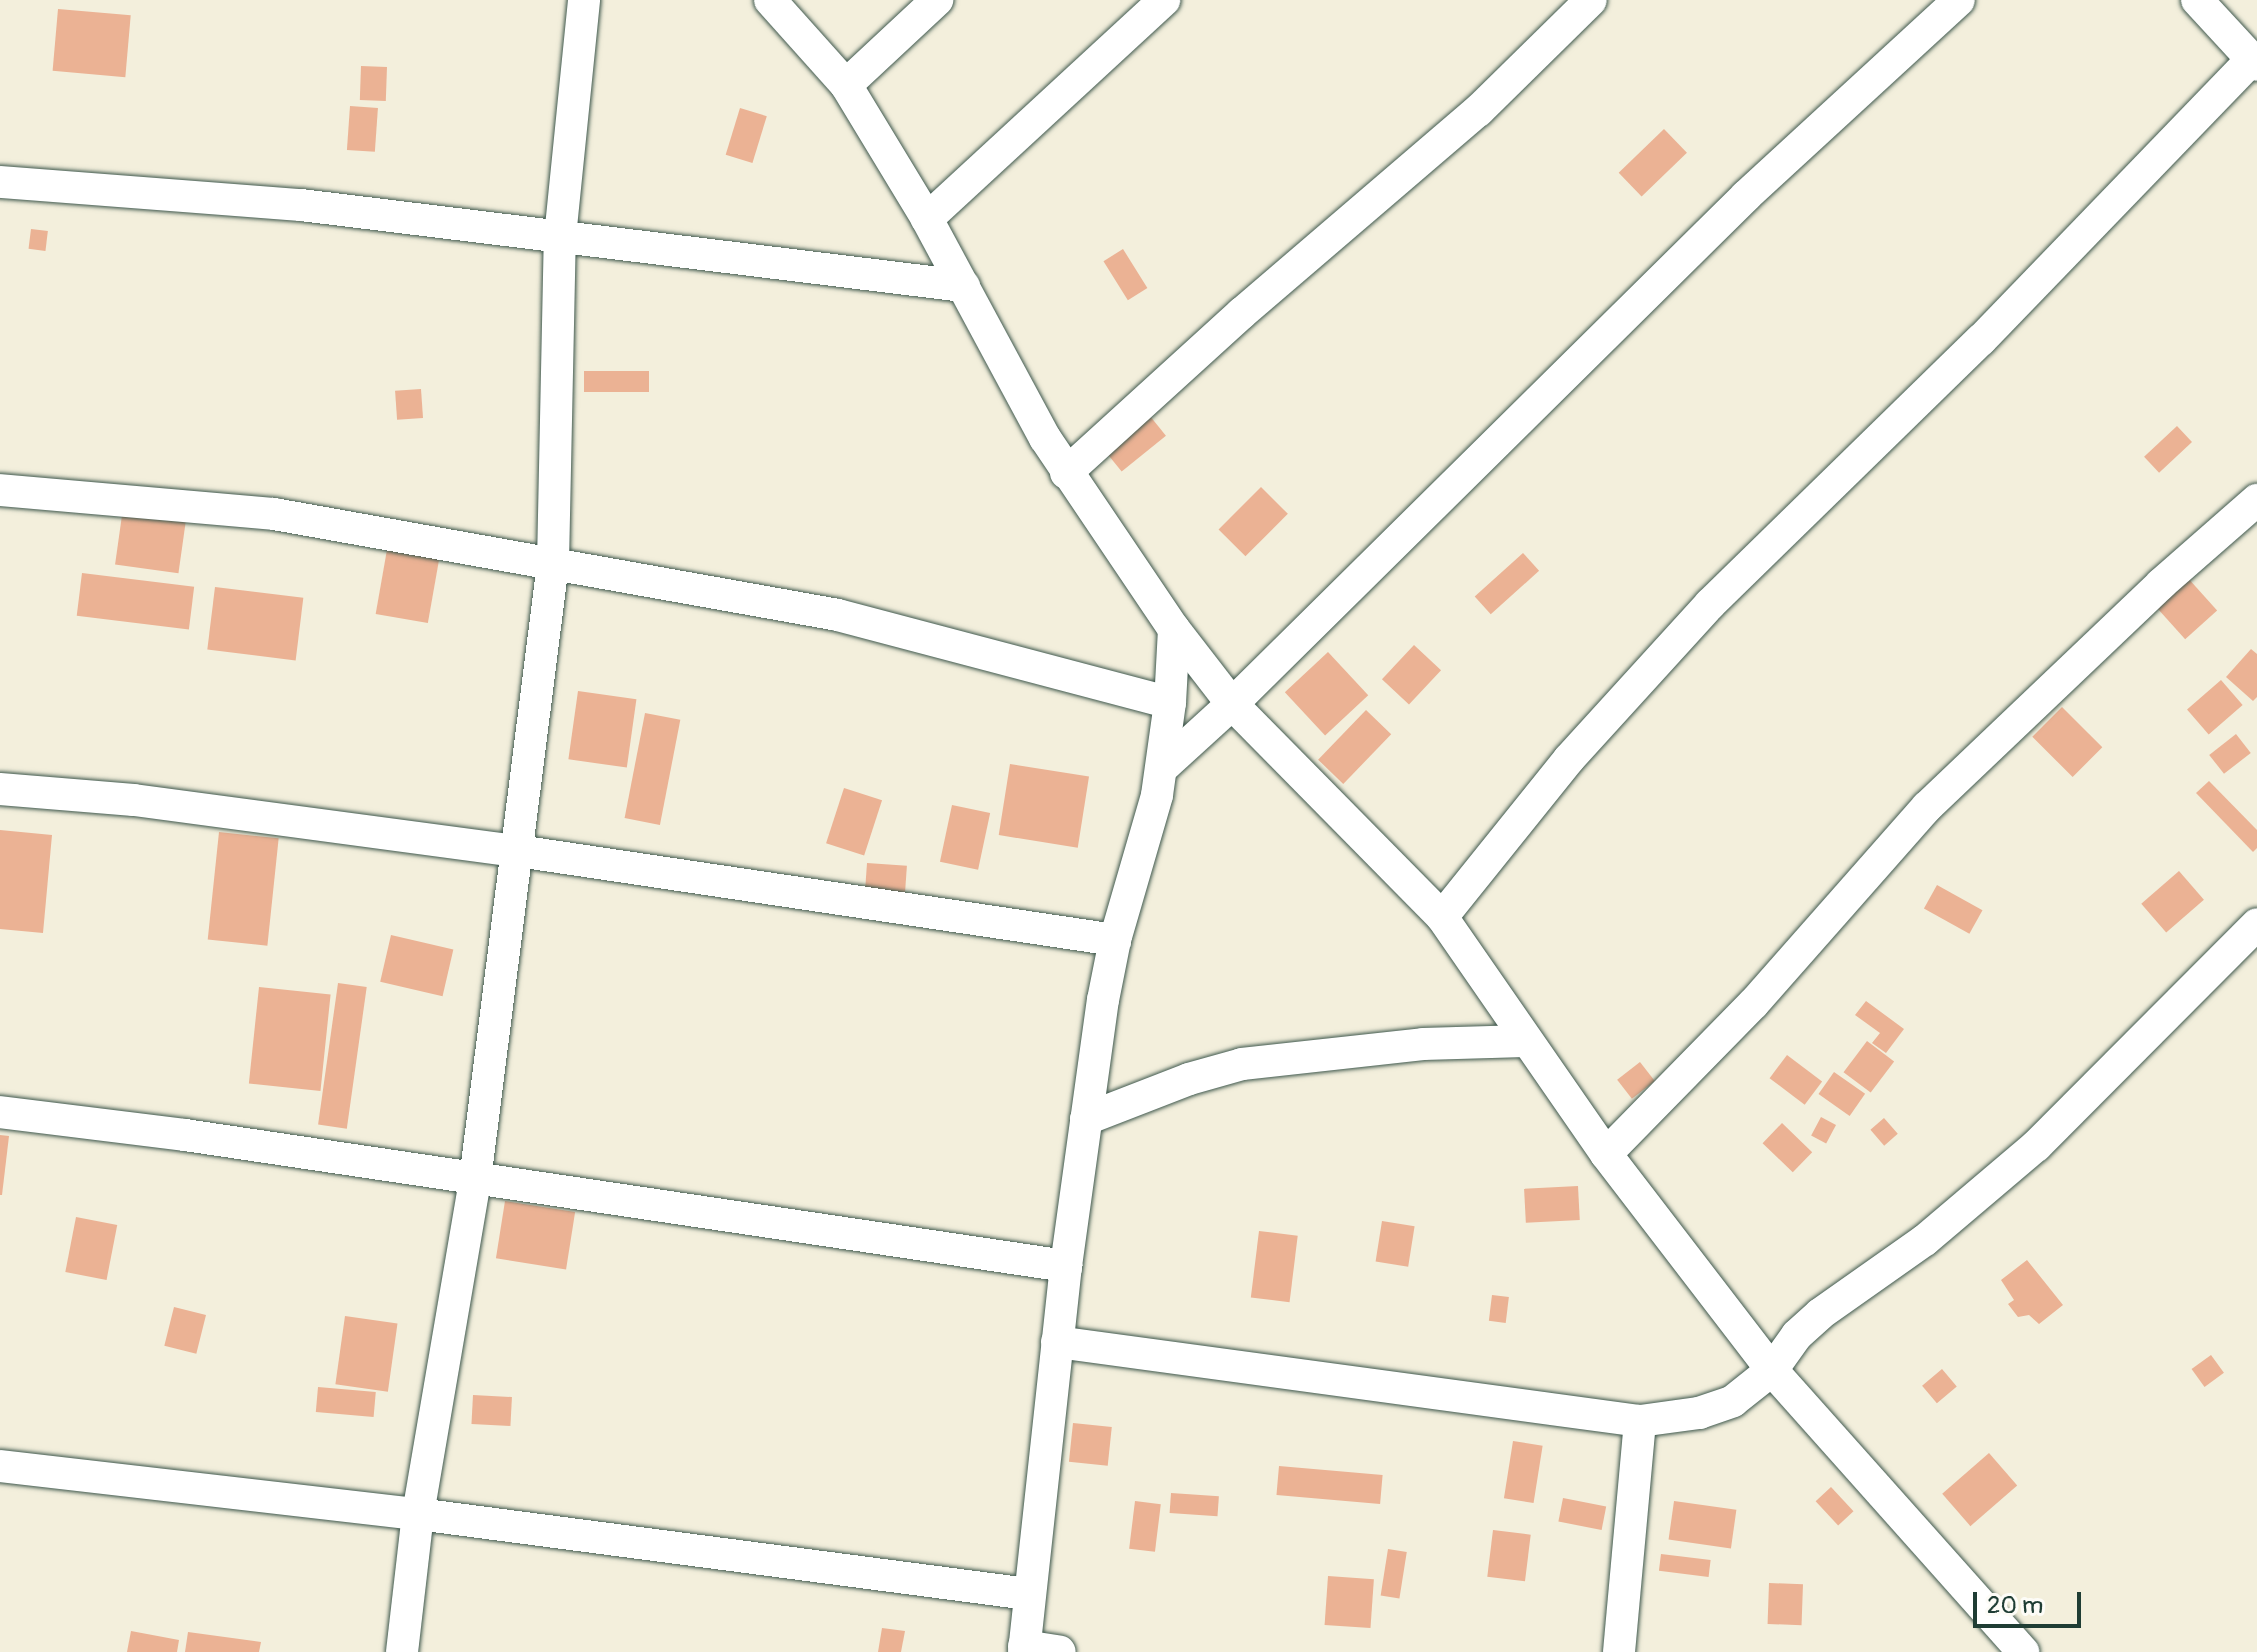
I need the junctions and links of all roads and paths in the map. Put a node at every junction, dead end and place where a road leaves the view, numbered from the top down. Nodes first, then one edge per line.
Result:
1 (584, 0) edge
2 (770, 0) edge
3 (937, 0) edge
4 (1164, 0) edge
5 (1591, 0) edge
6 (1959, 0) edge
7 (2197, 0) edge
8 (2254, 62) edge
9 (846, 85) junction
10 (0, 182) edge
11 (927, 219) junction
12 (560, 237) junction
13 (964, 286) junction
14 (1066, 473) junction
15 (0, 490) edge
16 (2257, 500) edge
17 (553, 563) junction
18 (1174, 629) junction
19 (1170, 703) junction
20 (1232, 704) junction
21 (1162, 768) junction
22 (0, 789) edge
23 (518, 851) junction
24 (1442, 917) junction
25 (2257, 924) edge
26 (1115, 940) junction
27 (1525, 1041) junction
28 (0, 1112) edge
29 (1086, 1119) junction
30 (1606, 1154) junction
31 (475, 1180) junction
32 (1066, 1266) junction
33 (1057, 1342) junction
34 (1772, 1370) junction
35 (1640, 1421) junction
36 (0, 1466) edge
37 (418, 1514) junction
38 (1028, 1594) junction
39 (1024, 1649) edge
40 (402, 1652) edge
41 (1060, 1652) edge
42 (1619, 1652) edge
43 (2023, 1652) edge

1 - 12 street
2 - 9 street
3 - 9 street
4 - 11 street
5 - 14 street
6 - 20 street
7 - 8 street
8 - 24 street
9 - 11 street
10 - 12 street
11 - 13 street
12 - 13 street
12 - 17 street
13 - 14 street
14 - 18 street
15 - 17 street
16 - 30 street
17 - 19 street
17 - 23 street
18 - 19 street
18 - 20 street
19 - 21 street
20 - 21 street
20 - 24 street
21 - 26 street
22 - 23 street
23 - 26 street
23 - 31 street
24 - 27 street
25 - 34 street
26 - 29 street
27 - 29 street
27 - 30 street
28 - 31 street
29 - 32 street
30 - 34 street
31 - 32 street
31 - 37 street
32 - 33 street
33 - 35 street
33 - 38 street
34 - 35 street
34 - 43 street
35 - 42 street
36 - 37 street
37 - 38 street
37 - 40 street
38 - 39 street
39 - 41 street

